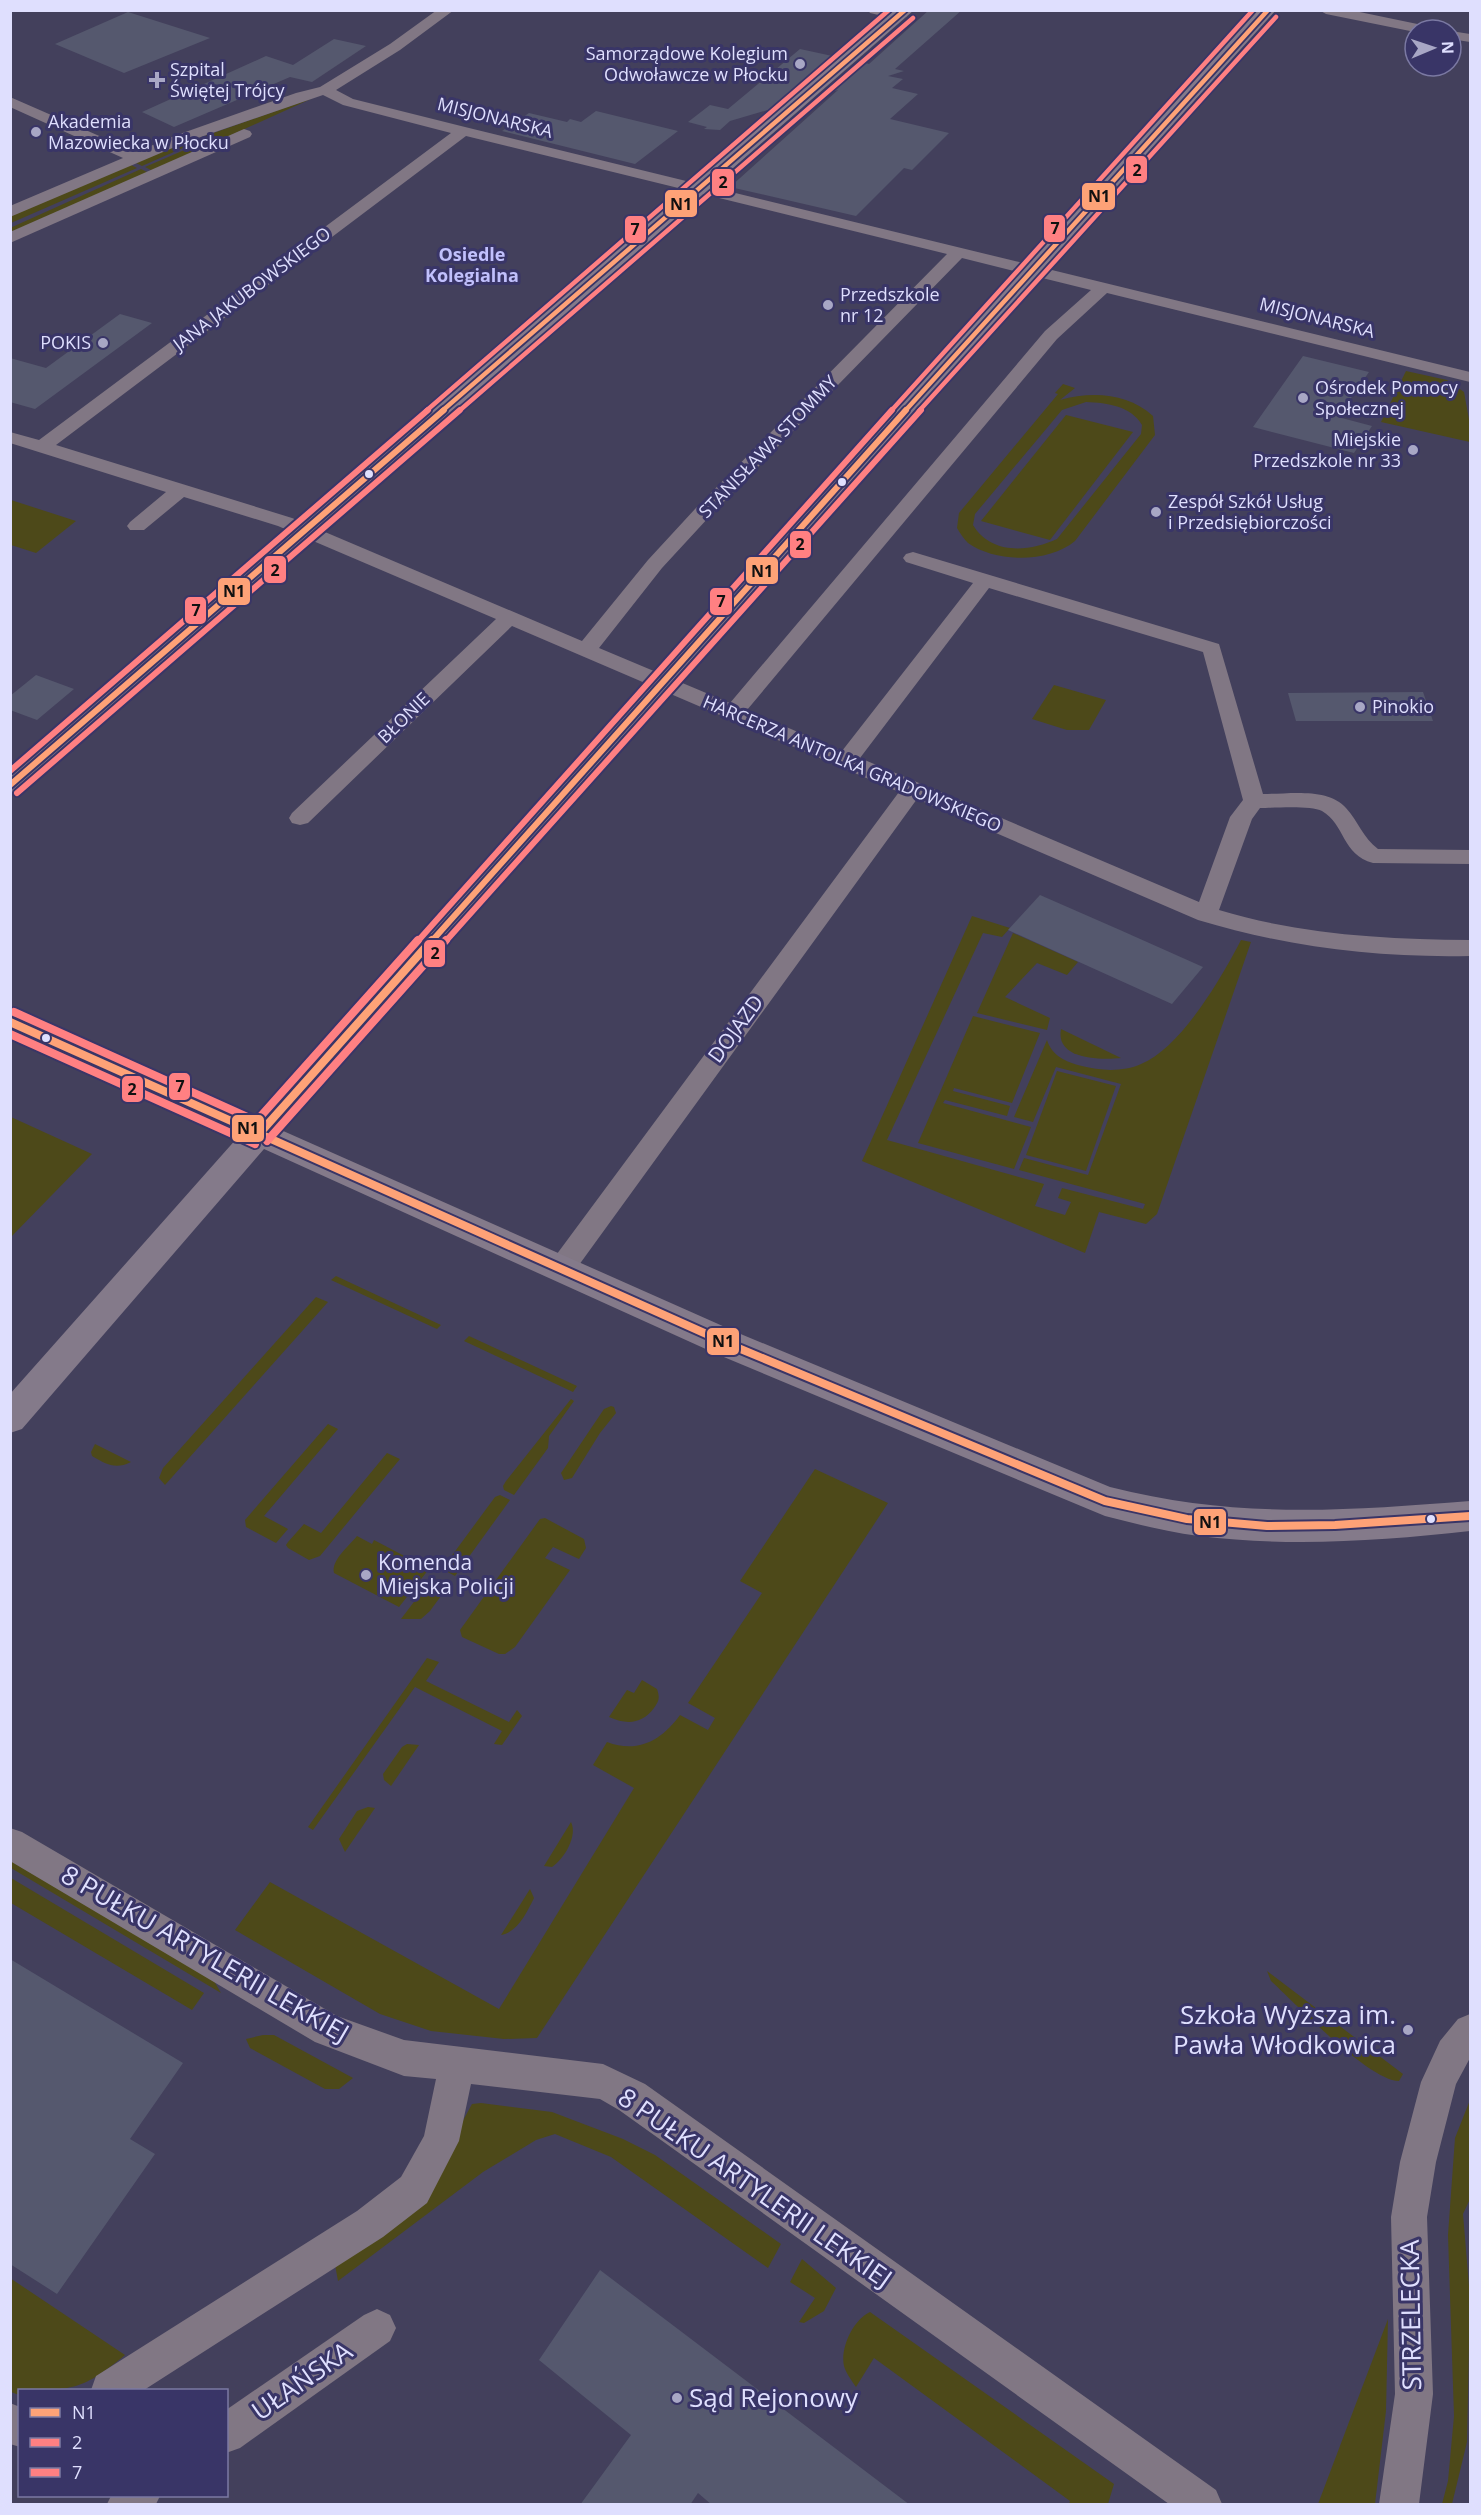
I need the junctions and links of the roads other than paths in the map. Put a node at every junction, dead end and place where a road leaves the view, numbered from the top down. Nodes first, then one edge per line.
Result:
1 (447, 10) edge
2 (875, 10) edge
3 (1268, 10) edge
4 (1326, 10) edge
5 (903, 13) edge
6 (1403, 25) edge
7 (325, 90) junction
8 (10, 101) edge
9 (463, 131) junction
10 (183, 138) junction
11 (209, 149) junction
12 (136, 158) junction
13 (700, 189) junction
14 (10, 212) edge
15 (10, 238) edge
16 (959, 252) junction
17 (1032, 269) junction
18 (1104, 287) junction
19 (1467, 375) edge
20 (10, 437) edge
21 (41, 447) junction
22 (180, 490) junction
23 (137, 526) dead end
24 (304, 531) junction
25 (913, 558) dead end
26 (985, 580) junction
27 (509, 618) junction
28 (586, 650) junction
29 (663, 682) junction
30 (734, 713) junction
31 (846, 760) junction
32 (10, 785) edge
33 (912, 790) junction
34 (1254, 801) junction
35 (300, 818) dead end
36 (1470, 858) edge
37 (1206, 914) junction
38 (1470, 948) edge
39 (10, 1022) edge
40 (259, 1134) junction
41 (561, 1269) junction
42 (10, 1419) edge
43 (1470, 1516) edge
44 (10, 1843) edge
45 (1470, 2031) edge
46 (457, 2066) junction
47 (377, 2328) dead end
48 (113, 2389) edge
49 (228, 2433) edge
50 (1203, 2505) edge
51 (1399, 2505) edge

1 - 7 street
2 - 5 street
3 - 17 street
4 - 6 street
5 - 13 street
7 - 9 street, MISJONARSKA
7 - 10 street
7 - 11 street
8 - 12 street
9 - 13 street, MISJONARSKA
9 - 21 street, JANA JAKUBOWSKIEGO
10 - 11 street
10 - 12 street
11 - 15 street
12 - 14 street
13 - 16 street, MISJONARSKA
13 - 24 street
16 - 17 street, MISJONARSKA
16 - 28 street, STANISŁAWA STOMMY
17 - 18 street, MISJONARSKA
17 - 29 street
18 - 19 street, MISJONARSKA
18 - 30 street
20 - 21 street, HARCERZA ANTOLKA GRADOWSKIEGO
21 - 22 street, HARCERZA ANTOLKA GRADOWSKIEGO
22 - 23 street
22 - 24 street, HARCERZA ANTOLKA GRADOWSKIEGO
24 - 27 street, HARCERZA ANTOLKA GRADOWSKIEGO
24 - 32 street
25 - 26 street
26 - 31 street
26 - 34 street
27 - 28 street, HARCERZA ANTOLKA GRADOWSKIEGO
27 - 35 street, BŁONIE
28 - 29 street, HARCERZA ANTOLKA GRADOWSKIEGO
29 - 30 street, HARCERZA ANTOLKA GRADOWSKIEGO
29 - 40 street
30 - 31 street, HARCERZA ANTOLKA GRADOWSKIEGO
31 - 33 street, HARCERZA ANTOLKA GRADOWSKIEGO
33 - 37 street, HARCERZA ANTOLKA GRADOWSKIEGO
33 - 41 street, DOJAZD
34 - 36 street
34 - 37 street
37 - 38 street, HARCERZA ANTOLKA GRADOWSKIEGO
39 - 40 street
40 - 41 street
40 - 42 street
41 - 43 street
44 - 46 street, 8 PUŁKU ARTYLERII LEKKIEJ
45 - 51 street, STRZELECKA
46 - 48 street
46 - 50 street, 8 PUŁKU ARTYLERII LEKKIEJ
47 - 49 street, UŁAŃSKA

